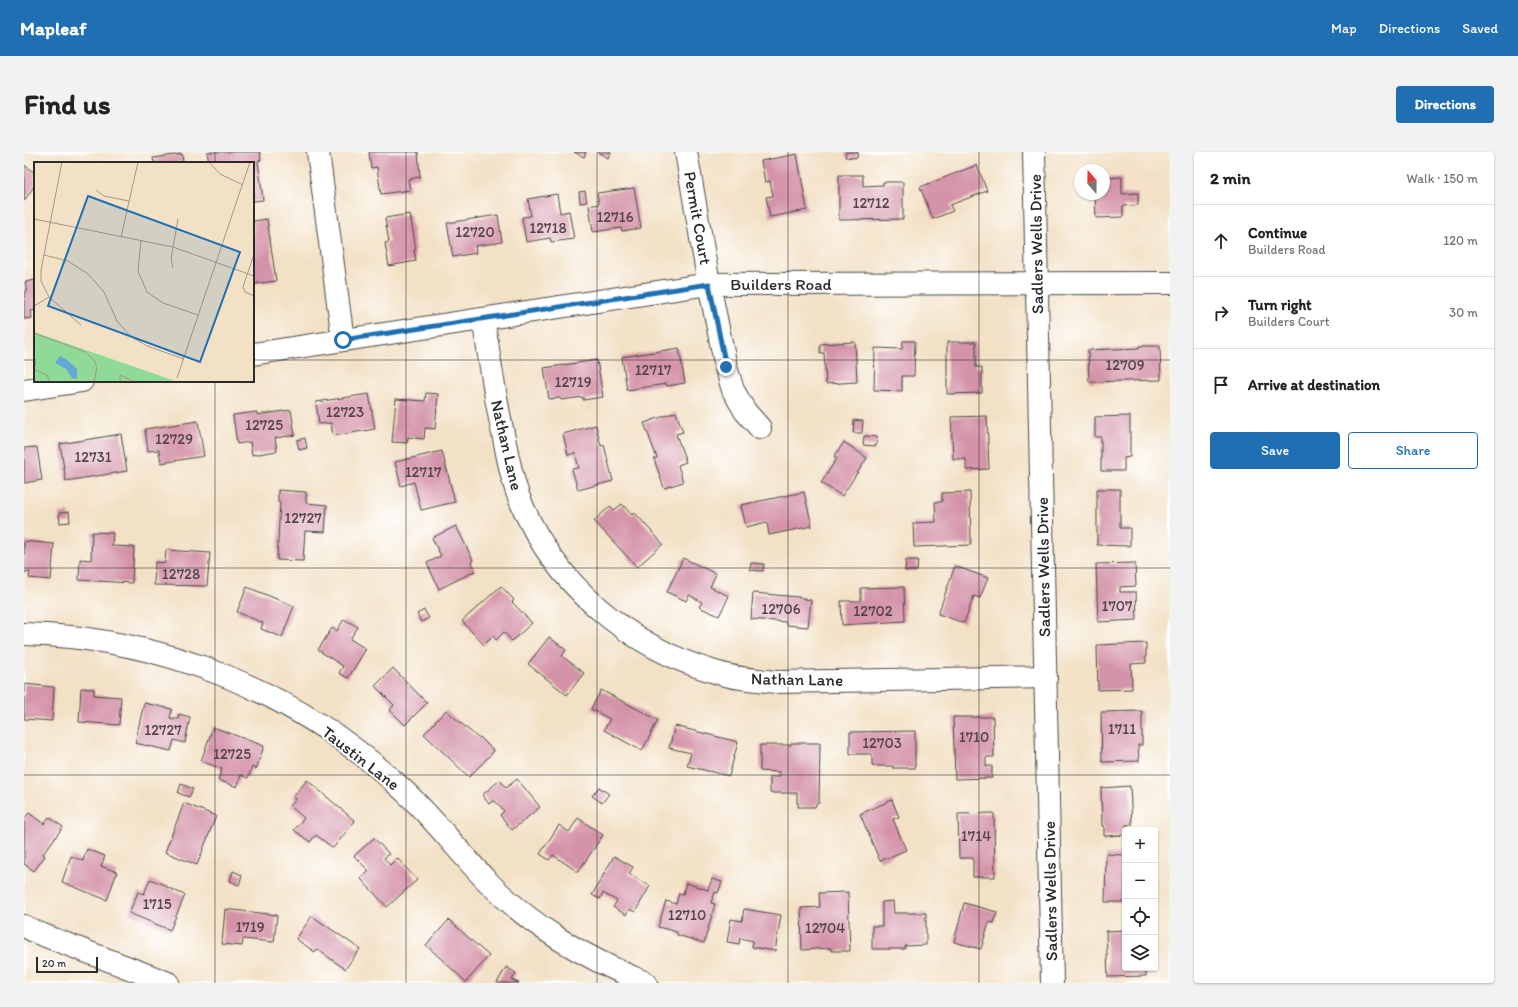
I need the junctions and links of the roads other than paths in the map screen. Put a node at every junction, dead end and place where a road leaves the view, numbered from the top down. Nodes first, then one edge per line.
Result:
1 (318, 152) edge
2 (686, 152) edge
3 (1034, 152) edge
4 (709, 284) junction
5 (1037, 284) junction
6 (1170, 284) edge
7 (483, 319) junction
8 (343, 340) junction
9 (254, 354) edge
10 (76, 382) edge
11 (24, 390) edge
12 (760, 428) dead end
13 (24, 634) edge
14 (1046, 677) junction
15 (24, 926) edge
16 (168, 983) edge
17 (646, 983) edge
18 (1052, 983) edge

1 - 8 street
2 - 4 street, Permit Court
3 - 5 street, Sadlers Wells Drive
4 - 5 street, Builders Road
4 - 7 street, Builders Road
4 - 12 street, Permit Court
5 - 6 street, Builders Road
5 - 14 street, Sadlers Wells Drive
7 - 8 street, Builders Road
7 - 14 street, Nathan Lane
8 - 9 street, Builders Road
10 - 11 street
13 - 17 street, Taustin Lane
14 - 18 street, Sadlers Wells Drive
15 - 16 street

